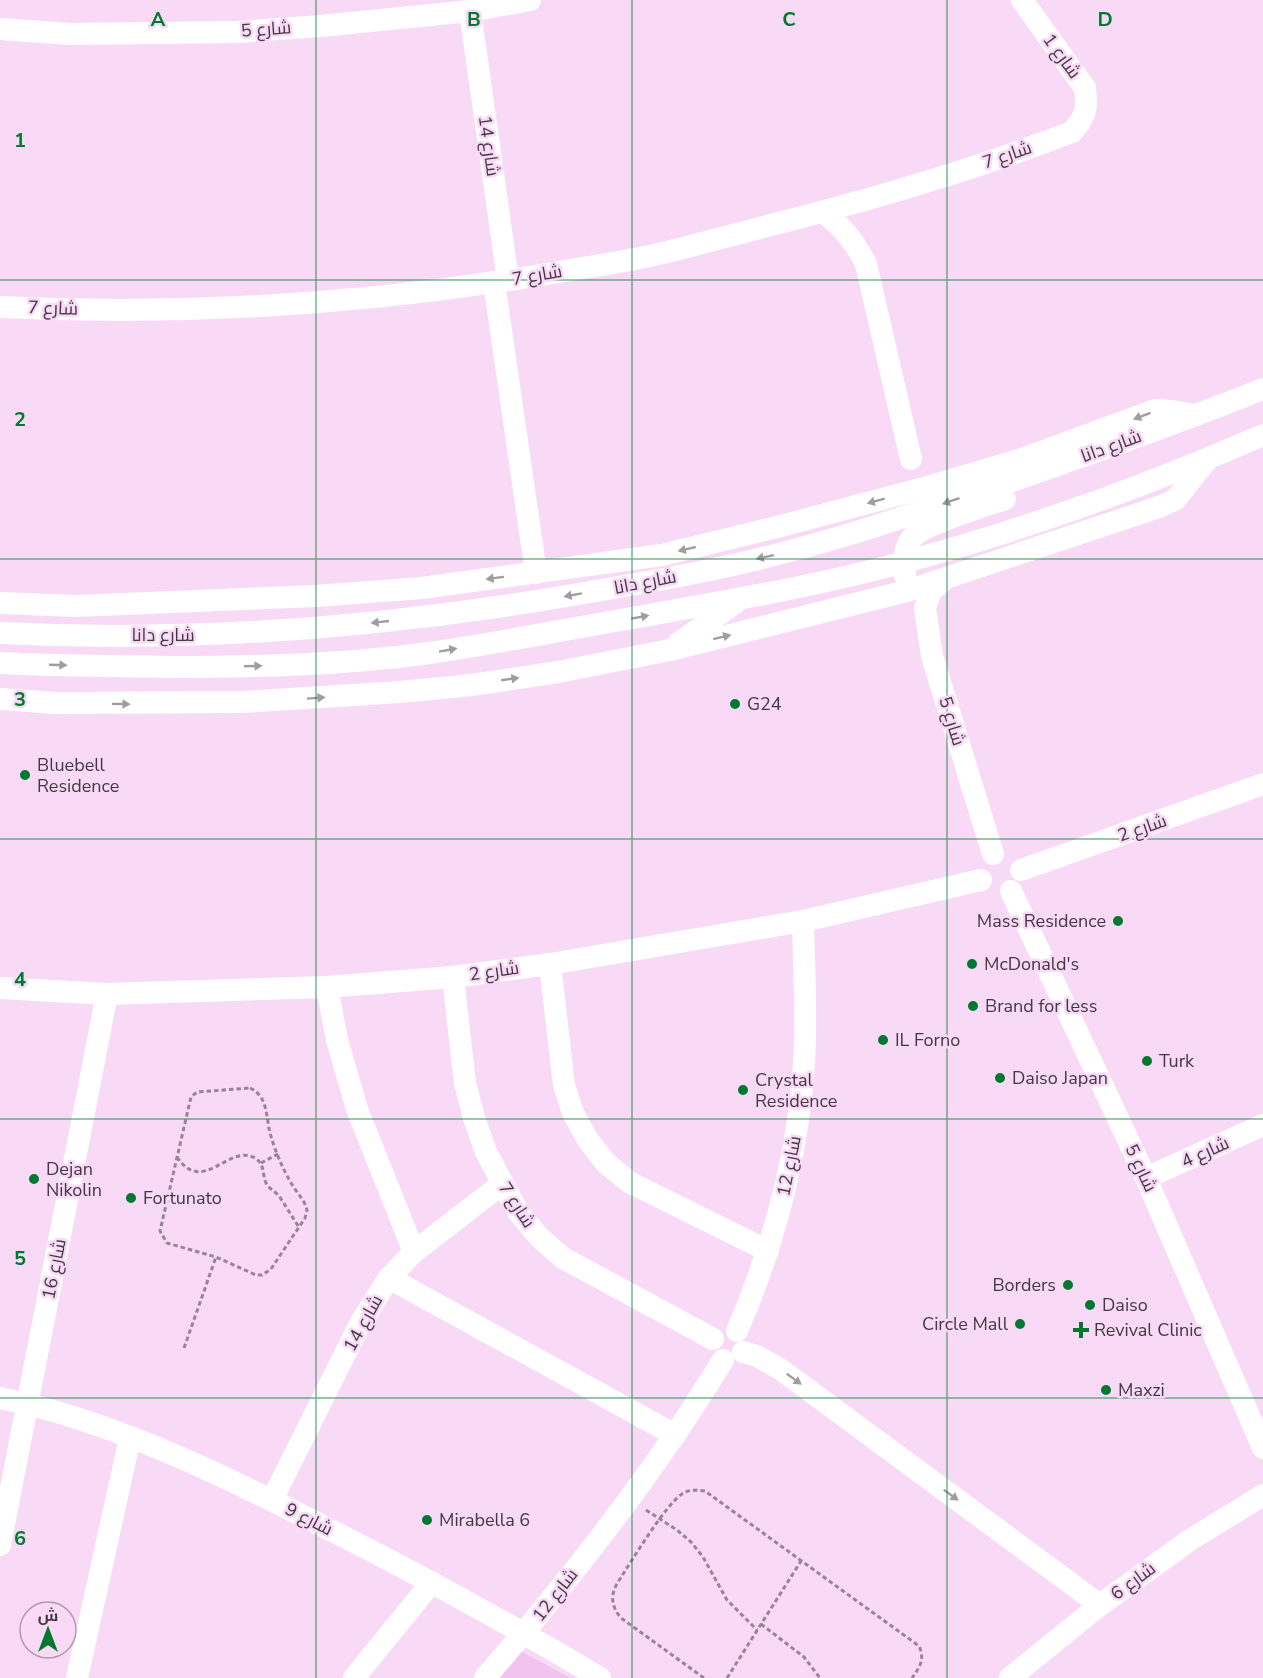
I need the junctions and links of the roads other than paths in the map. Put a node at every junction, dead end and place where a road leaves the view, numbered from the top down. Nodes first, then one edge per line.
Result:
1 (530, 0) edge
2 (1022, 0) edge
3 (403, 8) edge
4 (470, 11) junction
5 (0, 29) edge
6 (1056, 138) joint
7 (824, 212) junction
8 (501, 281) junction
9 (0, 306) edge
10 (1263, 389) edge
11 (1198, 415) junction
12 (1263, 435) edge
13 (1240, 445) junction
14 (1263, 449) edge
15 (1209, 458) junction
16 (911, 459) dead end
17 (1058, 465) junction
18 (905, 562) junction
19 (536, 573) junction
20 (945, 578) junction
21 (907, 591) junction
22 (740, 599) junction
23 (0, 603) edge
24 (0, 633) edge
25 (670, 650) junction
26 (932, 656) junction
27 (0, 663) edge
28 (0, 699) edge
29 (1263, 784) edge
30 (993, 854) junction
31 (1021, 870) junction
32 (981, 880) junction
33 (1011, 891) junction
34 (803, 921) junction
35 (550, 964) junction
36 (453, 977) junction
37 (327, 987) junction
38 (0, 988) edge
39 (107, 994) junction
40 (1263, 1125) edge
41 (1146, 1178) junction
42 (502, 1184) junction
43 (768, 1251) junction
44 (414, 1252) junction
45 (389, 1278) junction
46 (734, 1348) junction
47 (0, 1398) edge
48 (28, 1404) junction
49 (675, 1435) junction
50 (130, 1438) junction
51 (1263, 1448) edge
52 (1263, 1495) edge
53 (272, 1500) junction
54 (4, 1505) edge
55 (0, 1545) edge
56 (432, 1582) junction
57 (1100, 1605) junction
58 (525, 1633) junction
59 (77, 1678) edge
60 (354, 1678) edge
61 (485, 1678) edge
62 (600, 1678) edge
63 (1010, 1678) edge

1 - 4 street, شارع 5
2 - 6 street, شارع 1
3 - 4 street, شارع 5
3 - 5 street, شارع 5
4 - 8 street, شارع 14
6 - 7 street, شارع 7
7 - 8 street, شارع 7
7 - 16 street
8 - 9 street, شارع 7
8 - 19 street, شارع 14
10 - 11 street, شارع دانا
11 - 17 street, شارع دانا
11 -> 19 street
12 - 13 street, شارع دانا
13 - 14 street
13 - 15 street, شارع دانا
15 - 18 street, شارع دانا
15 - 20 street
17 - 18 street
17 -> 24 street, شارع دانا
18 - 21 street, شارع 5
18 - 22 street, شارع دانا
19 -> 23 street
20 - 21 street
20 - 26 street, شارع 5
25 -> 21 street
21 - 26 street, شارع 5
22 - 25 street
27 -> 22 street, شارع دانا
28 -> 25 street
26 - 30 street, شارع 5
29 - 31 street, شارع 2
30 - 31 street
30 - 32 street
31 - 33 street
32 - 33 street
32 - 34 street, شارع 2
33 - 41 street, شارع 5
34 - 35 street, شارع 2
34 - 43 street, شارع 12
35 - 36 street, شارع 2
35 - 43 street
36 - 37 street, شارع 2
36 - 42 street, شارع 7
37 - 39 street, شارع 2
37 - 44 street
38 - 39 street, شارع 2
39 - 48 street, شارع 16
40 - 41 street, شارع 4
41 - 51 street, شارع 5
42 - 44 street, شارع 14
42 - 46 street, شارع 7
43 - 46 street, شارع 12
44 - 45 street, شارع 14
45 - 49 street
45 - 53 street, شارع 14
46 - 49 street, شارع 12
46 -> 57 street
47 - 48 street, شارع 9
48 - 50 street, شارع 9
48 - 54 street, شارع 16
49 - 58 street, شارع 12
50 - 53 street, شارع 9
50 - 59 street
52 - 57 street, شارع 6
53 - 56 street, شارع 9
54 - 55 street, شارع 16
56 - 58 street, شارع 9
56 - 60 street
57 - 63 street, شارع 6
58 - 61 street, شارع 12
58 - 62 street, شارع 9

